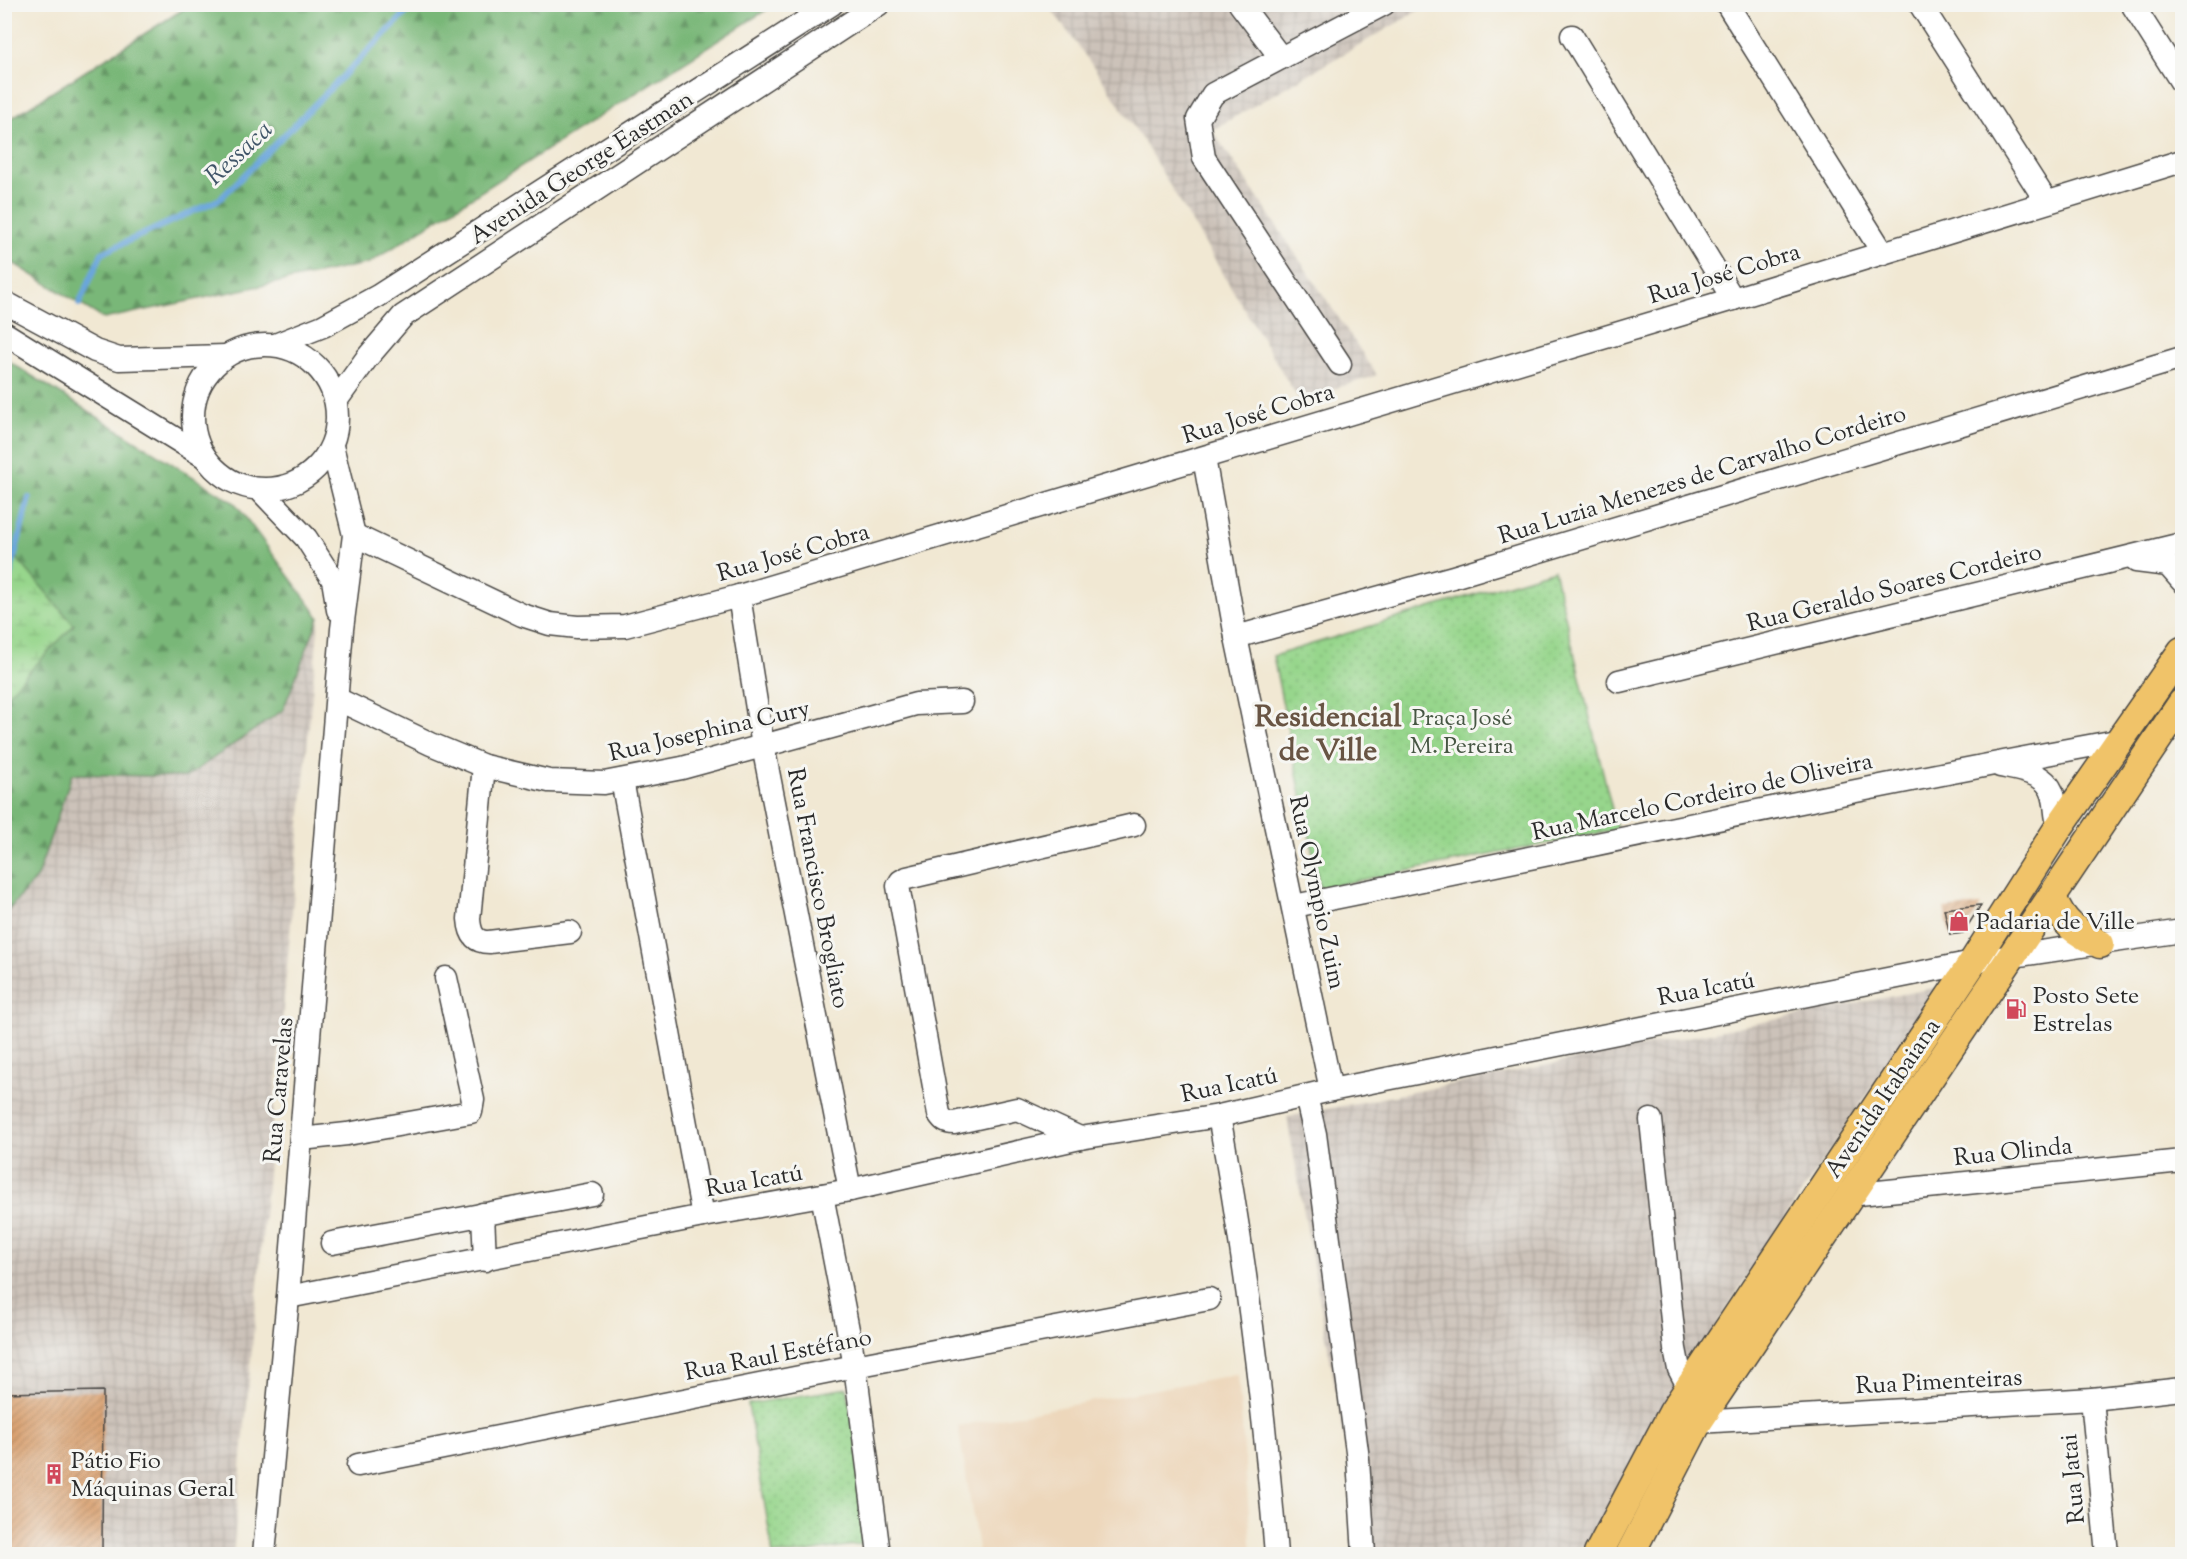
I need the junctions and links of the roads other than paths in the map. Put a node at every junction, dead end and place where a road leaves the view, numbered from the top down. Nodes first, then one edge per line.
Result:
1 (832, 4) edge
2 (879, 4) edge
3 (1240, 4) edge
4 (1384, 4) edge
5 (1727, 4) edge
6 (1920, 4) edge
7 (2132, 4) edge
8 (1572, 36) dead end
9 (1281, 58) junction
10 (2182, 83) edge
11 (2182, 161) edge
12 (2046, 201) junction
13 (1883, 253) junction
14 (1733, 299) junction
15 (4, 302) edge
16 (4, 333) edge
17 (275, 345) junction
18 (226, 356) junction
19 (2182, 358) edge
20 (1340, 364) dead end
21 (336, 401) junction
22 (332, 446) junction
23 (205, 457) junction
24 (1204, 458) junction
25 (260, 490) junction
26 (354, 535) junction
27 (2182, 544) edge
28 (2123, 560) junction
29 (2182, 580) edge
30 (739, 596) junction
31 (342, 629) junction
32 (1236, 637) junction
33 (2182, 651) edge
34 (1619, 681) dead end
35 (337, 699) junction
36 (962, 702) dead end
37 (2182, 703) edge
38 (2122, 740) junction
39 (764, 746) junction
40 (1990, 765) junction
41 (484, 766) junction
42 (622, 780) junction
43 (1134, 825) dead end
44 (2059, 827) junction
45 (2052, 897) junction
46 (1294, 906) junction
47 (2182, 930) edge
48 (570, 932) dead end
49 (2100, 944) junction
50 (2012, 956) junction
51 (1973, 962) junction
52 (446, 978) dead end
53 (1331, 1090) junction
54 (1306, 1096) junction
55 (1219, 1116) junction
56 (1651, 1120) dead end
57 (1080, 1138) junction
58 (301, 1139) junction
59 (2182, 1161) edge
60 (850, 1190) junction
61 (592, 1194) dead end
62 (822, 1195) junction
63 (1849, 1195) junction
64 (483, 1214) junction
65 (703, 1216) junction
66 (332, 1243) dead end
67 (485, 1260) junction
68 (288, 1297) junction
69 (1209, 1299) dead end
70 (855, 1366) junction
71 (1689, 1388) junction
72 (2182, 1389) edge
73 (2092, 1399) junction
74 (1685, 1417) junction
75 (358, 1465) dead end
76 (264, 1554) edge
77 (879, 1554) edge
78 (1276, 1554) edge
79 (1364, 1554) edge
80 (1598, 1554) edge
81 (1630, 1554) edge
82 (2107, 1554) edge

1 - 17 street, Avenida George Eastman
2 - 21 street, Avenida George Eastman
3 - 9 street
4 - 9 street
5 - 13 street
6 - 12 street
7 - 10 street
8 - 14 street
9 - 20 street
11 - 12 street, Rua José Cobra
12 - 13 street, Rua José Cobra
13 - 14 street, Rua José Cobra
14 - 24 street, Rua José Cobra
15 - 18 street
16 - 23 street
17 - 18 street
17 - 21 street
18 - 23 street
19 - 32 street, Rua Luzia Menezes de Carvalho Cordeiro
21 - 22 street
22 - 25 street
22 - 26 street
23 - 25 street
24 - 30 street, Rua José Cobra
24 - 32 street, Rua Olympio Zuim
25 - 31 street
26 - 30 street, Rua José Cobra
26 - 31 street
27 - 28 street, Rua Geraldo Soares Cordeiro
28 - 29 street
28 - 34 street, Rua Geraldo Soares Cordeiro
30 - 39 street, Rua Francisco Brogliato
31 - 35 street, Rua Caravelas
32 - 46 street, Rua Olympio Zuim
33 - 38 main road, Avenida Itabaiana
35 - 41 street, Rua Josephina Cury
35 - 58 street, Rua Caravelas
36 - 39 street, Rua Josephina Cury
37 - 45 main road, Avenida Itabaiana
38 - 40 street, Rua Marcelo Cordeiro de Oliveira
38 - 44 main road, Avenida Itabaiana
39 - 42 street, Rua Josephina Cury
39 - 60 street, Rua Francisco Brogliato
40 - 44 street
40 - 46 street, Rua Marcelo Cordeiro de Oliveira
41 - 42 street, Rua Josephina Cury
41 - 48 street
42 - 65 street
43 - 57 street
44 - 51 main road, Avenida Itabaiana
45 - 49 main road
45 - 50 main road, Avenida Itabaiana
46 - 53 street, Rua Olympio Zuim
47 - 49 street, Rua Icatú
49 - 50 street, Rua Icatú
50 - 51 street, Rua Icatú
50 - 63 main road, Avenida Itabaiana
51 - 53 street, Rua Icatú
51 - 71 main road, Avenida Itabaiana
52 - 58 street
53 - 54 street, Rua Icatú
54 - 55 street, Rua Icatú
54 - 79 street
55 - 57 street, Rua Icatú
55 - 78 street
56 - 71 street
57 - 60 street, Rua Icatú
58 - 68 street, Rua Caravelas
59 - 63 street, Rua Olinda
60 - 62 street, Rua Icatú
61 - 64 street
62 - 65 street, Rua Icatú
62 - 70 street
63 - 74 main road, Avenida Itabaiana
64 - 66 street
64 - 67 street
65 - 67 street, Rua Icatú
67 - 68 street, Rua Icatú
68 - 76 street, Rua Caravelas
69 - 70 street, Rua Raul Estéfano
70 - 75 street, Rua Raul Estéfano
70 - 77 street
71 - 74 main road, Avenida Itabaiana
72 - 73 street, Rua Pimenteiras
73 - 74 street, Rua Pimenteiras
73 - 82 street, Rua Jatai
74 - 80 main road, Avenida Itabaiana
74 - 81 main road, Avenida Itabaiana

